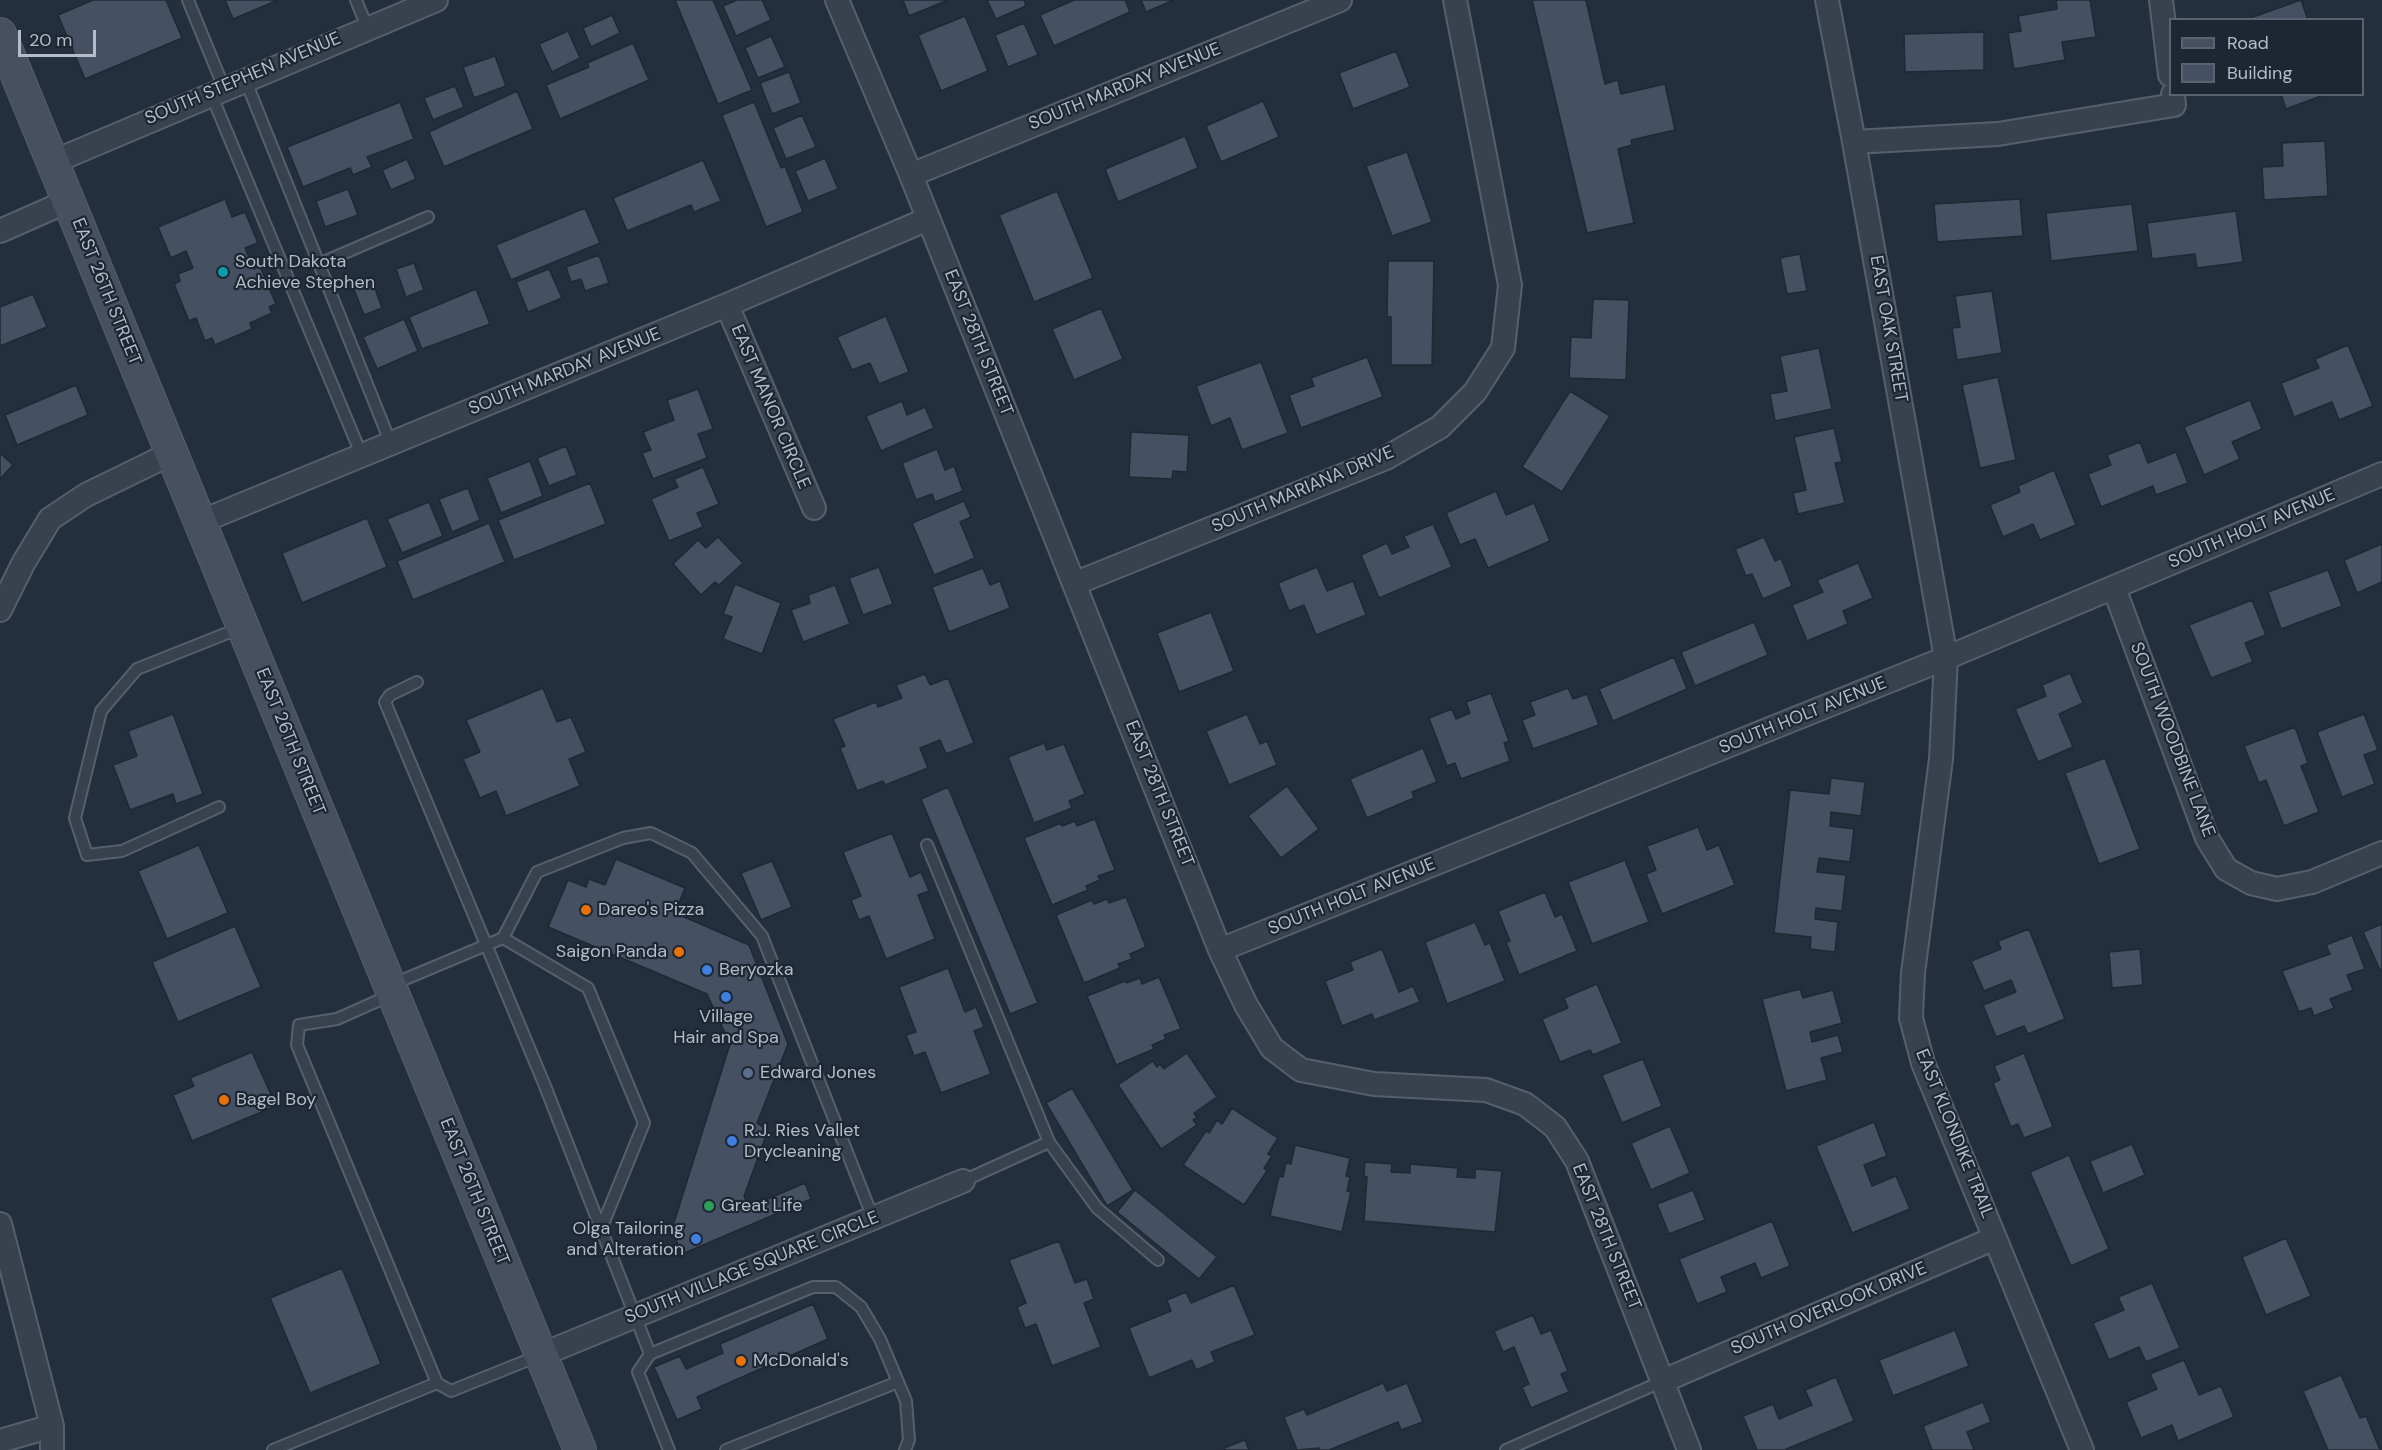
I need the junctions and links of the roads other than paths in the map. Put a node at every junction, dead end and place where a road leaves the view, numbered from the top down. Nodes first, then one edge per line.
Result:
1 (188, 0) edge
2 (356, 0) edge
3 (436, 0) edge
4 (837, 0) edge
5 (1340, 0) edge
6 (1455, 0) edge
7 (1827, 0) edge
8 (2162, 0) edge
9 (367, 27) junction
10 (0, 34) edge
11 (2169, 66) edge
12 (245, 79) junction
13 (218, 91) junction
14 (2173, 96) edge
15 (1854, 142) junction
16 (53, 162) junction
17 (910, 175) junction
18 (68, 201) junction
19 (428, 217) dead end
20 (928, 219) junction
21 (0, 231) edge
22 (319, 264) junction
23 (727, 305) junction
24 (391, 444) junction
25 (172, 453) junction
26 (362, 456) junction
27 (2382, 474) edge
28 (814, 508) dead end
29 (200, 522) junction
30 (1076, 583) junction
31 (2114, 588) junction
32 (0, 609) edge
33 (243, 627) junction
34 (1946, 658) junction
35 (417, 682) dead end
36 (219, 807) dead end
37 (927, 845) dead end
38 (2382, 853) edge
39 (503, 938) junction
40 (486, 946) junction
41 (1221, 950) junction
42 (392, 990) junction
43 (1049, 1142) junction
44 (963, 1181) joint
45 (873, 1218) junction
46 (0, 1224) edge
47 (601, 1229) junction
48 (1995, 1238) junction
49 (1158, 1260) dead end
50 (635, 1316) junction
51 (650, 1354) junction
52 (541, 1355) junction
53 (1663, 1381) junction
54 (898, 1382) junction
55 (437, 1383) junction
56 (52, 1426) junction
57 (0, 1441) edge
58 (52, 1450) edge
59 (273, 1450) edge
60 (580, 1450) edge
61 (669, 1450) edge
62 (726, 1450) edge
63 (905, 1450) edge
64 (1506, 1450) edge
65 (1689, 1450) edge
66 (2082, 1450) edge

1 - 13 lane
2 - 9 lane
3 - 9 street, SOUTH STEPHEN AVENUE
4 - 17 street, EAST 28TH STREET
5 - 17 street, SOUTH MARDAY AVENUE
6 - 30 street, SOUTH MARIANA DRIVE
7 - 15 street, EAST OAK STREET
8 - 11 street
9 - 12 street, SOUTH STEPHEN AVENUE
10 - 16 main road, EAST 26TH STREET
12 - 13 street, SOUTH STEPHEN AVENUE
12 - 22 lane
13 - 16 street, SOUTH STEPHEN AVENUE
13 - 26 lane
14 - 15 street
15 - 34 street, EAST OAK STREET
16 - 18 main road, EAST 26TH STREET
17 - 20 street, EAST 28TH STREET
18 - 21 street
18 - 25 main road, EAST 26TH STREET
19 - 22 lane
20 - 23 street, SOUTH MARDAY AVENUE
20 - 30 street, EAST 28TH STREET
22 - 24 lane
23 - 24 street, SOUTH MARDAY AVENUE
23 - 28 street, EAST MANOR CIRCLE
24 - 26 street, SOUTH MARDAY AVENUE
25 - 29 main road, EAST 26TH STREET
25 - 32 street
26 - 29 street, SOUTH MARDAY AVENUE
27 - 31 street, SOUTH HOLT AVENUE
29 - 33 main road, EAST 26TH STREET
30 - 41 street, EAST 28TH STREET
31 - 34 street, SOUTH HOLT AVENUE
31 - 38 street, SOUTH WOODBINE LANE
33 - 36 lane
33 - 42 main road, EAST 26TH STREET
34 - 41 street, SOUTH HOLT AVENUE
34 - 48 street, EAST KLONDIKE TRAIL
35 - 40 lane
37 - 43 lane
39 - 40 lane
39 - 45 lane
39 - 47 lane
40 - 42 lane
40 - 47 lane
41 - 53 street, EAST 28TH STREET
42 - 52 main road, EAST 26TH STREET
42 - 55 lane
43 - 44 lane
43 - 49 lane
44 - 45 street, SOUTH VILLAGE SQUARE CIRCLE
45 - 50 street, SOUTH VILLAGE SQUARE CIRCLE
46 - 56 street
47 - 50 lane
48 - 53 street, SOUTH OVERLOOK DRIVE
48 - 66 street, EAST KLONDIKE TRAIL
50 - 51 lane
50 - 52 street, SOUTH VILLAGE SQUARE CIRCLE
51 - 54 lane
51 - 61 lane
52 - 55 lane
52 - 60 main road, EAST 26TH STREET
53 - 64 lane
53 - 65 street, EAST 28TH STREET
54 - 62 lane
54 - 63 lane
55 - 59 lane
56 - 57 street
56 - 58 street

